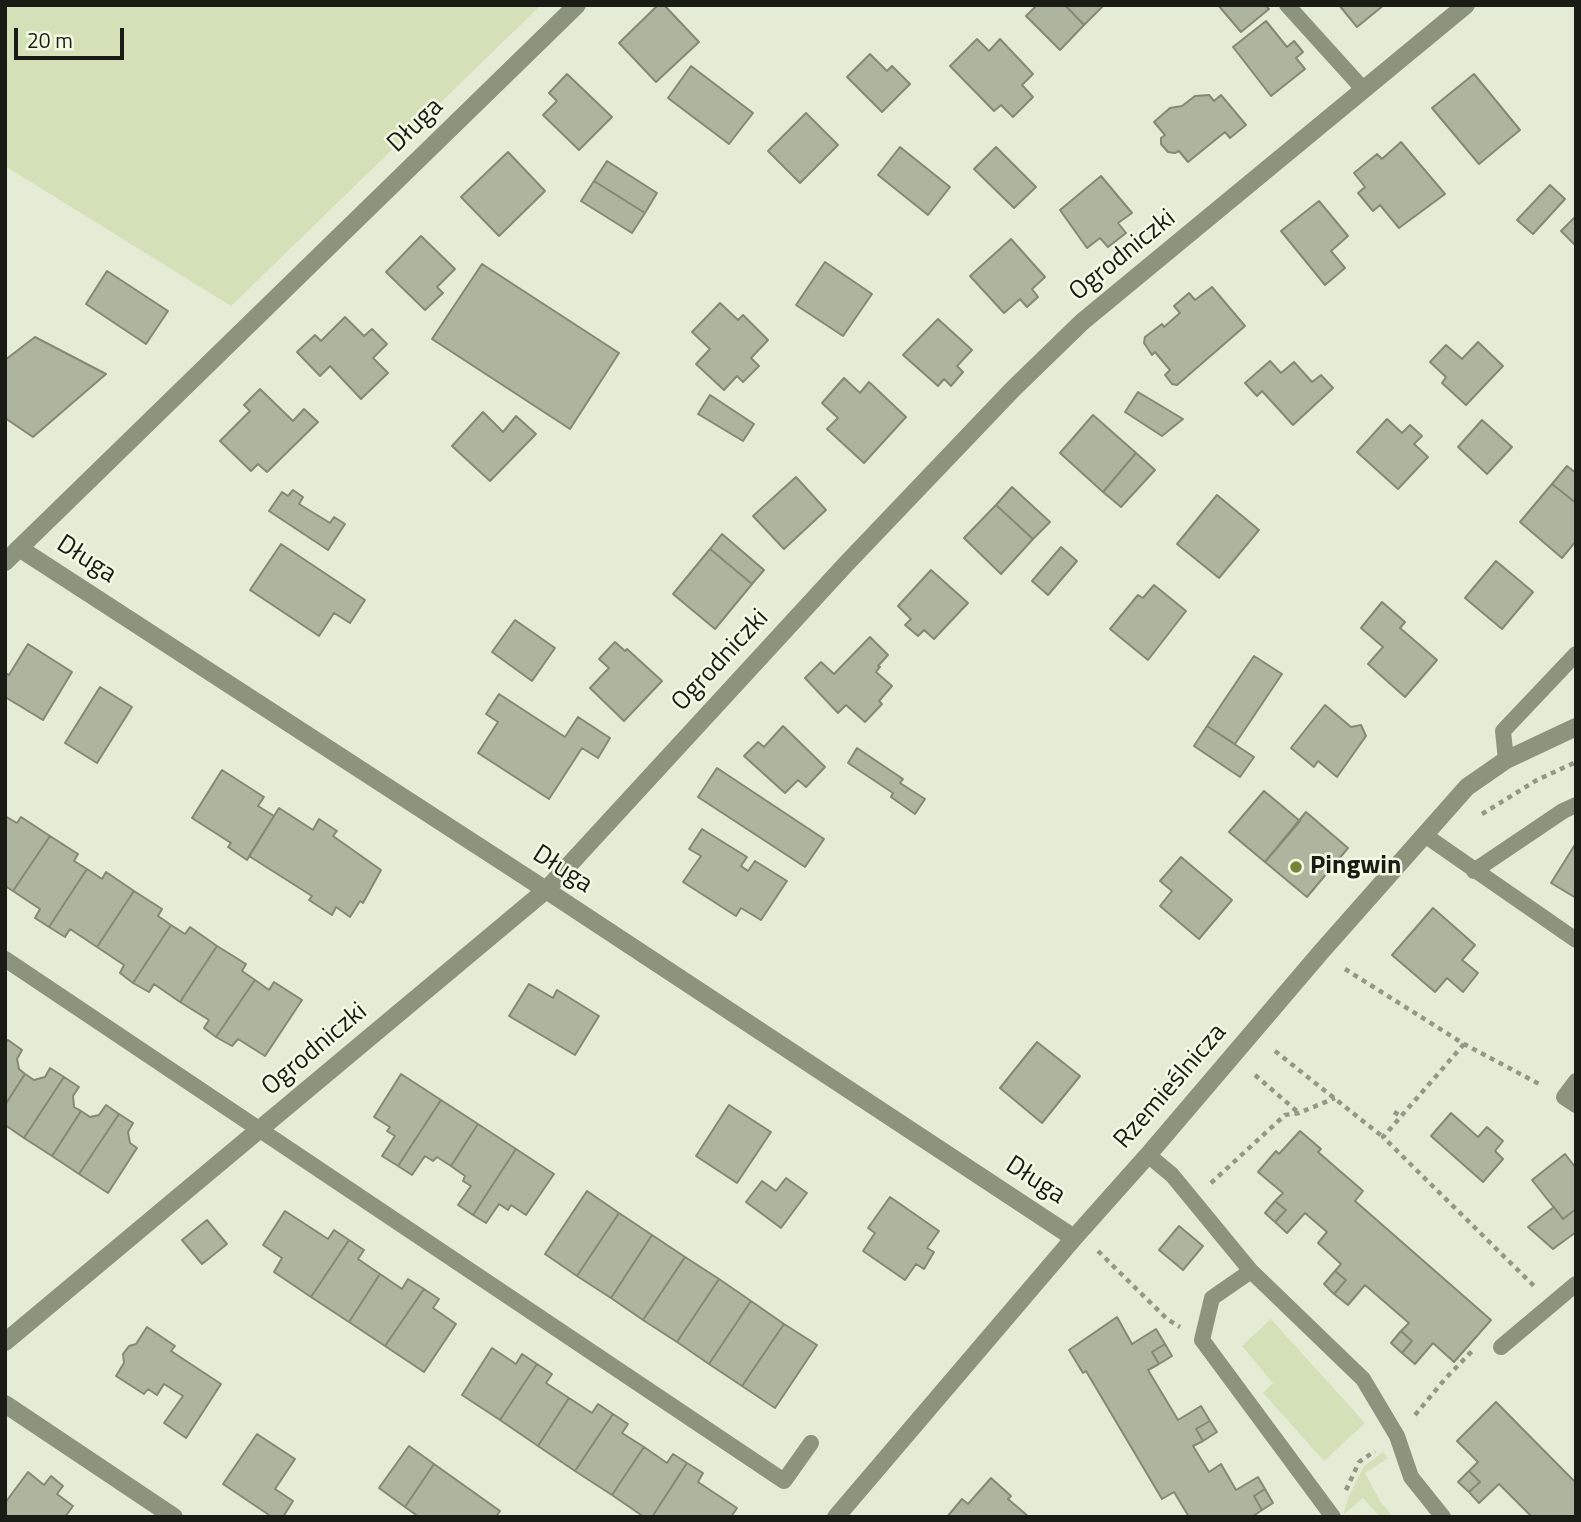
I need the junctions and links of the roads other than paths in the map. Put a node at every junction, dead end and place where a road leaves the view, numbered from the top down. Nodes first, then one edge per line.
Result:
1 (578, 5) edge
2 (1287, 5) edge
3 (1466, 5) edge
4 (1364, 90) junction
5 (19, 548) junction
6 (5, 562) edge
7 (1576, 654) edge
8 (1576, 727) edge
9 (1506, 760) junction
10 (1576, 805) edge
11 (1426, 836) junction
12 (1474, 871) junction
13 (546, 890) junction
14 (1576, 940) edge
15 (5, 959) edge
16 (1576, 1081) edge
17 (1570, 1101) edge
18 (261, 1130) junction
19 (1148, 1155) junction
20 (1074, 1238) junction
21 (1251, 1271) junction
22 (1576, 1284) edge
23 (5, 1342) edge
24 (1501, 1347) dead end
25 (5, 1404) edge
26 (811, 1443) dead end
27 (1332, 1515) edge
28 (174, 1517) edge
29 (836, 1517) edge
30 (1443, 1517) edge

1 - 5 street, Długa
2 - 4 lane
3 - 4 street, Ogrodniczki
4 - 13 street, Ogrodniczki
5 - 6 street, Długa
5 - 13 street, Długa
7 - 9 lane
8 - 9 street, Rzemieślnicza
9 - 11 street, Rzemieślnicza
10 - 12 lane
11 - 12 lane
11 - 19 street, Rzemieślnicza
12 - 14 lane
13 - 18 street, Ogrodniczki
13 - 20 street, Długa
15 - 18 lane
16 - 17 lane
18 - 23 street, Ogrodniczki
18 - 26 lane
19 - 20 street, Rzemieślnicza
19 - 21 lane
20 - 29 street, Rzemieślnicza
21 - 27 lane
21 - 30 lane
22 - 24 lane
25 - 28 street

